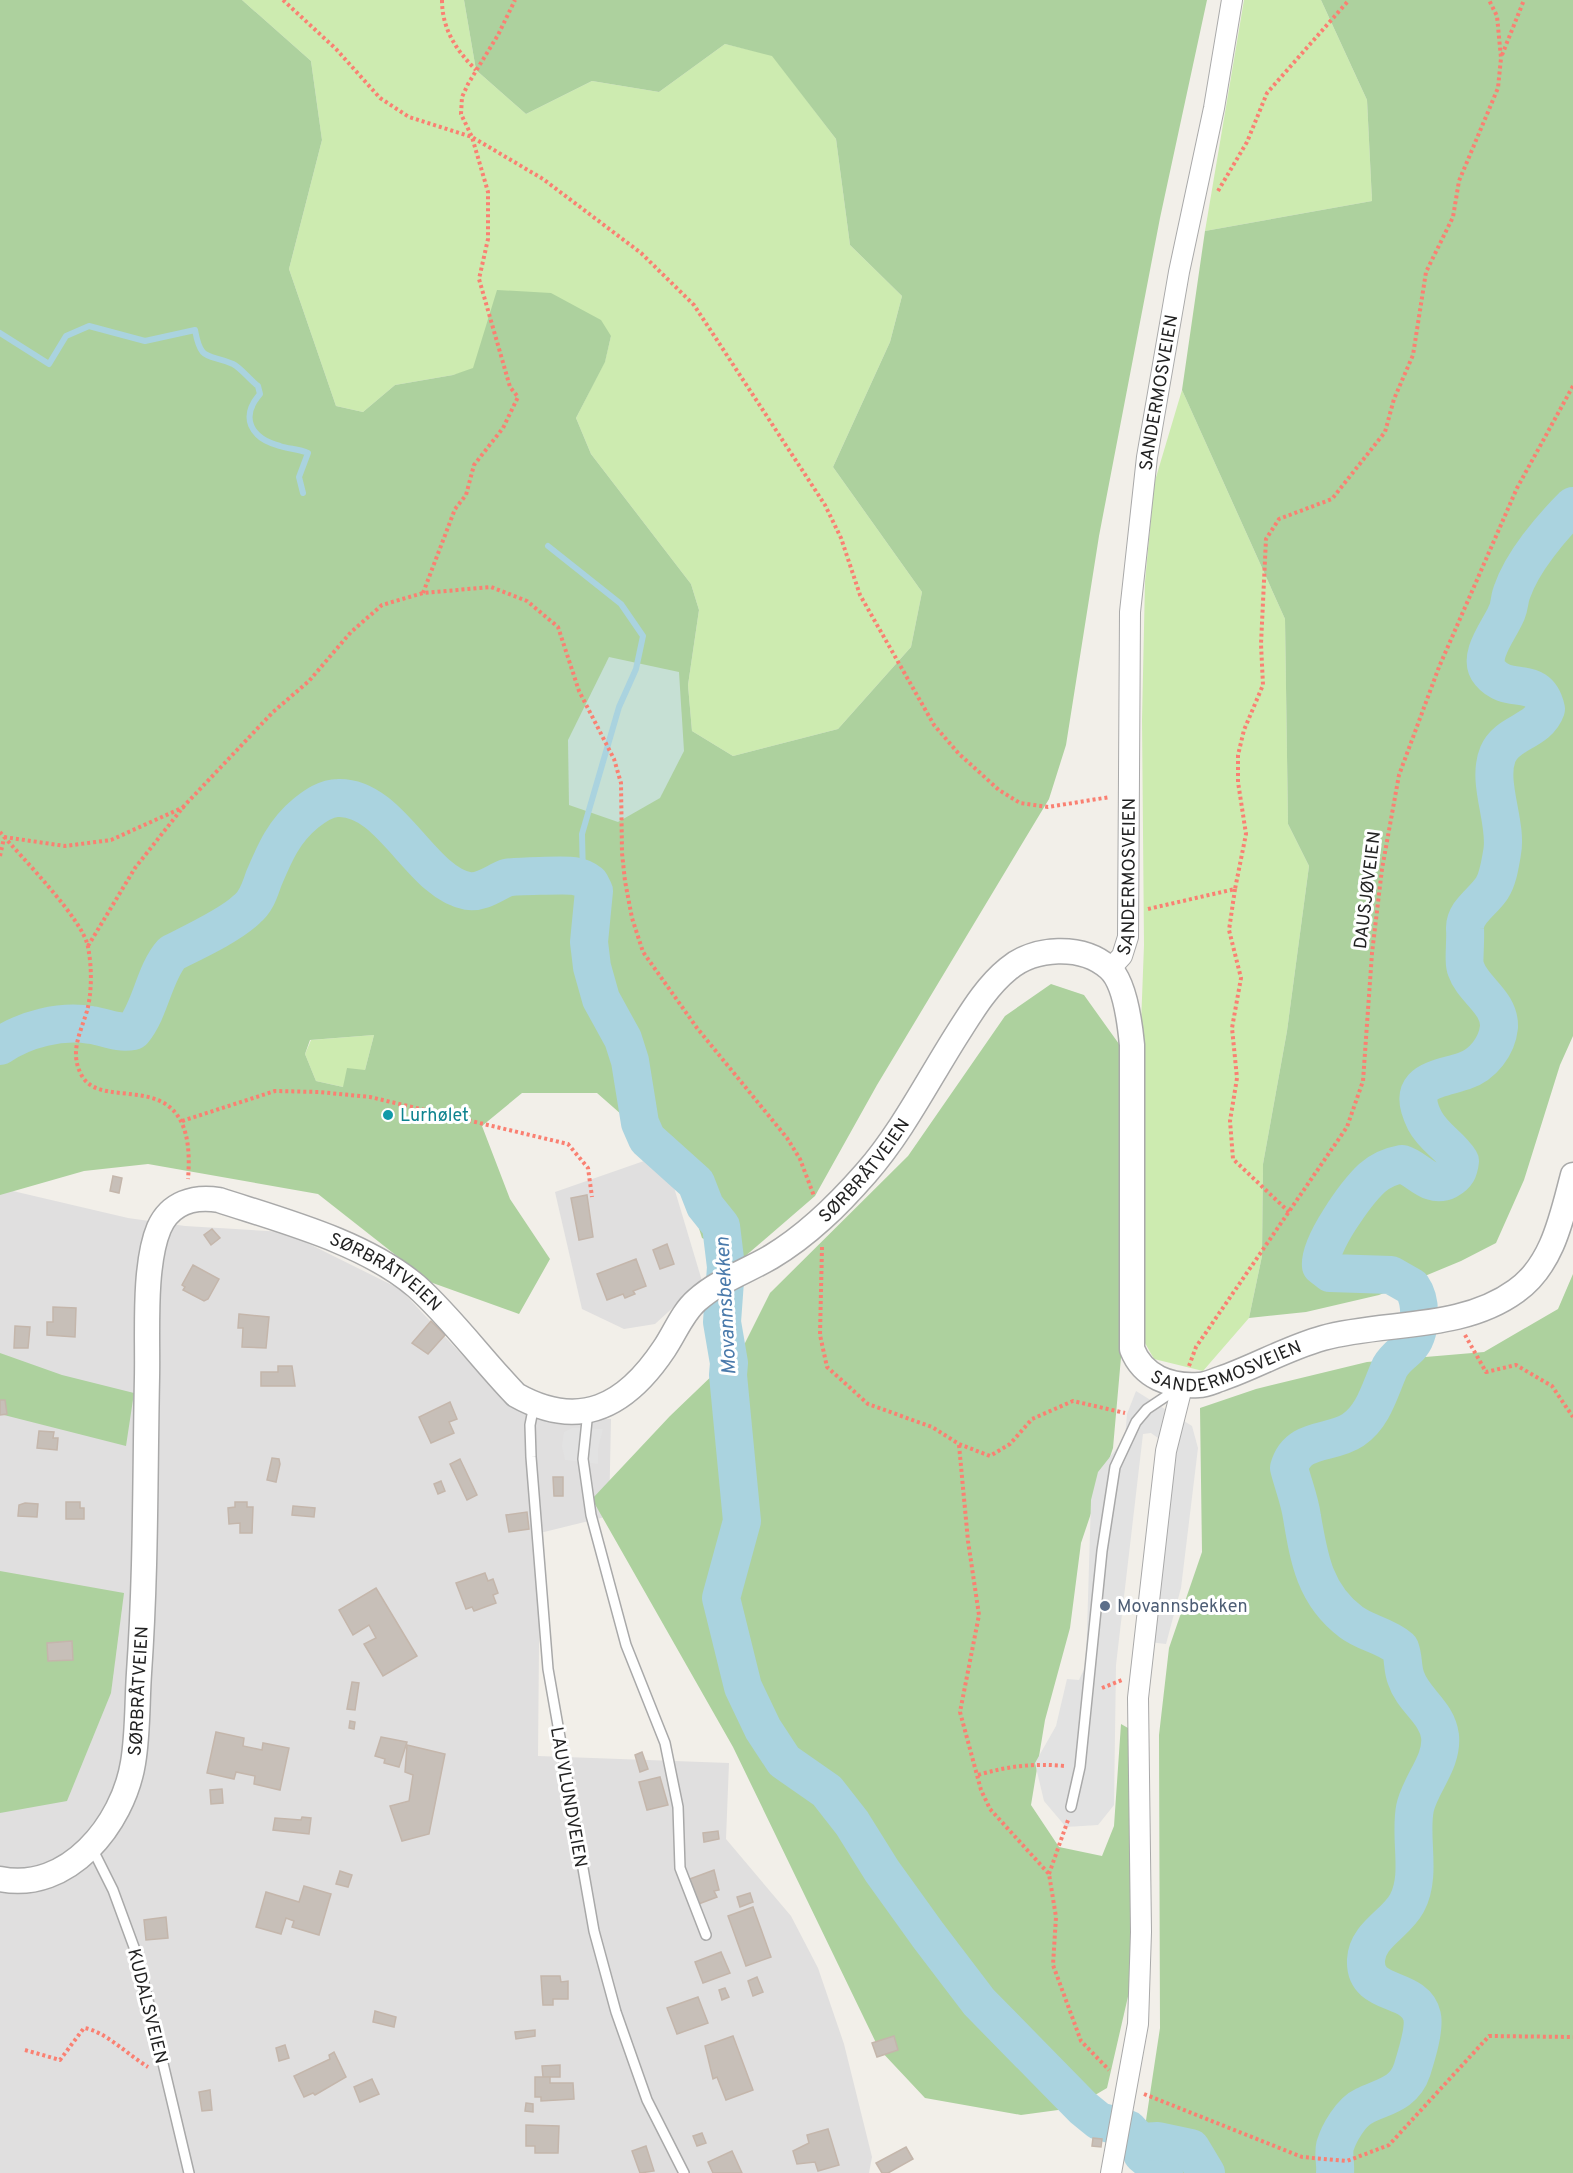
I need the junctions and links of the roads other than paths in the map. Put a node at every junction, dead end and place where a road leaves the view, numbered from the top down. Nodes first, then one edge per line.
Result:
1 (1232, 0) edge
2 (1110, 969) junction
3 (1573, 1175) edge
4 (1183, 1383) junction
5 (534, 1405) junction
6 (588, 1411) junction
7 (1071, 1807) road end
8 (90, 1846) junction
9 (0, 1879) edge
10 (706, 1935) dead end
11 (189, 2173) edge
12 (684, 2173) edge
13 (1111, 2173) edge

1 - 2 street, SANDERMOSVEIEN
2 - 4 street, SANDERMOSVEIEN
2 - 6 street, SØRBRÅTVEIEN
3 - 4 street, SANDERMOSVEIEN
4 - 7 lane
4 - 13 street
5 - 6 street, SØRBRÅTVEIEN
5 - 8 street, SØRBRÅTVEIEN
5 - 12 lane, LAUVLUNDVEIEN
6 - 10 lane
8 - 9 street, SØRBRÅTVEIEN
8 - 11 lane, KUDALSVEIEN

